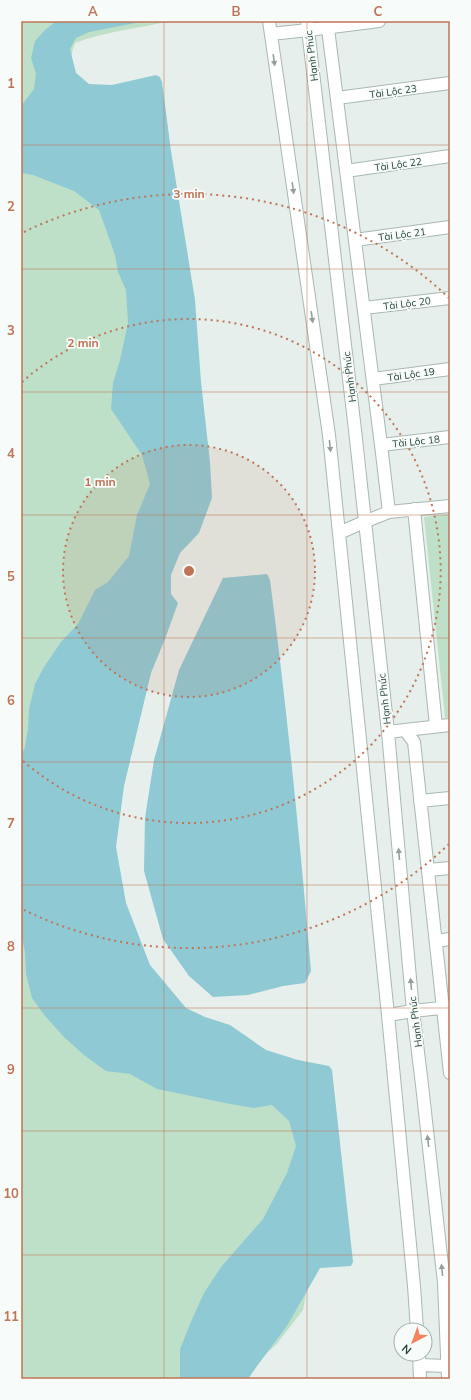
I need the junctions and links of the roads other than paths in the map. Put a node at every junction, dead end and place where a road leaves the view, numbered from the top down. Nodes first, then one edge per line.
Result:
1 (269, 21) edge
2 (379, 21) edge
3 (327, 25) edge
4 (308, 26) edge
5 (270, 34) junction
6 (450, 83) edge
7 (336, 98) junction
8 (450, 156) edge
9 (346, 171) junction
10 (450, 227) edge
11 (355, 240) junction
12 (450, 298) edge
13 (364, 308) junction
14 (450, 369) edge
15 (373, 380) junction
16 (450, 437) edge
17 (381, 445) junction
18 (450, 506) edge
19 (414, 510) junction
20 (389, 512) junction
21 (364, 522) junction
22 (339, 533) junction
23 (450, 725) edge
24 (436, 726) junction
25 (405, 730) junction
26 (388, 732) junction
27 (450, 798) edge
28 (420, 801) junction
29 (450, 868) edge
30 (428, 870) junction
31 (450, 939) edge
32 (436, 941) junction
33 (446, 1008) edge
34 (413, 1011) junction
35 (388, 1015) junction
36 (450, 1073) edge
37 (416, 1322) edge
38 (419, 1362) edge
39 (429, 1362) edge
40 (449, 1366) edge
41 (420, 1379) edge
42 (448, 1379) edge

1 - 5 street
2 - 3 street
3 - 4 street
3 - 7 street
4 - 5 street
4 - 21 street, Hạnh Phúc
5 -> 22 street
6 - 7 street, Tài Lộc 23
7 - 9 street
8 - 9 street, Tài Lộc 22
9 - 11 street
10 - 11 street, Tài Lộc 21
11 - 13 street
12 - 13 street, Tài Lộc 20
13 - 15 street
14 - 15 street, Tài Lộc 19
15 - 17 street
16 - 17 street, Tài Lộc 18
17 - 20 street
18 - 19 street
19 - 20 street
19 - 24 street
20 - 21 street
21 - 22 street
21 - 26 street, Hạnh Phúc
22 - 35 street
23 - 24 street
24 - 25 street
25 - 26 street
25 - 28 street
34 -> 26 street, Hạnh Phúc
27 - 28 street
28 - 30 street
29 - 30 street
30 - 32 street
31 - 32 street
32 - 33 street
33 - 34 street
33 - 36 street
34 - 35 street
40 -> 34 street, Hạnh Phúc
35 - 37 street
38 - 41 street
39 - 40 street
40 - 42 street, Hạnh Phúc

